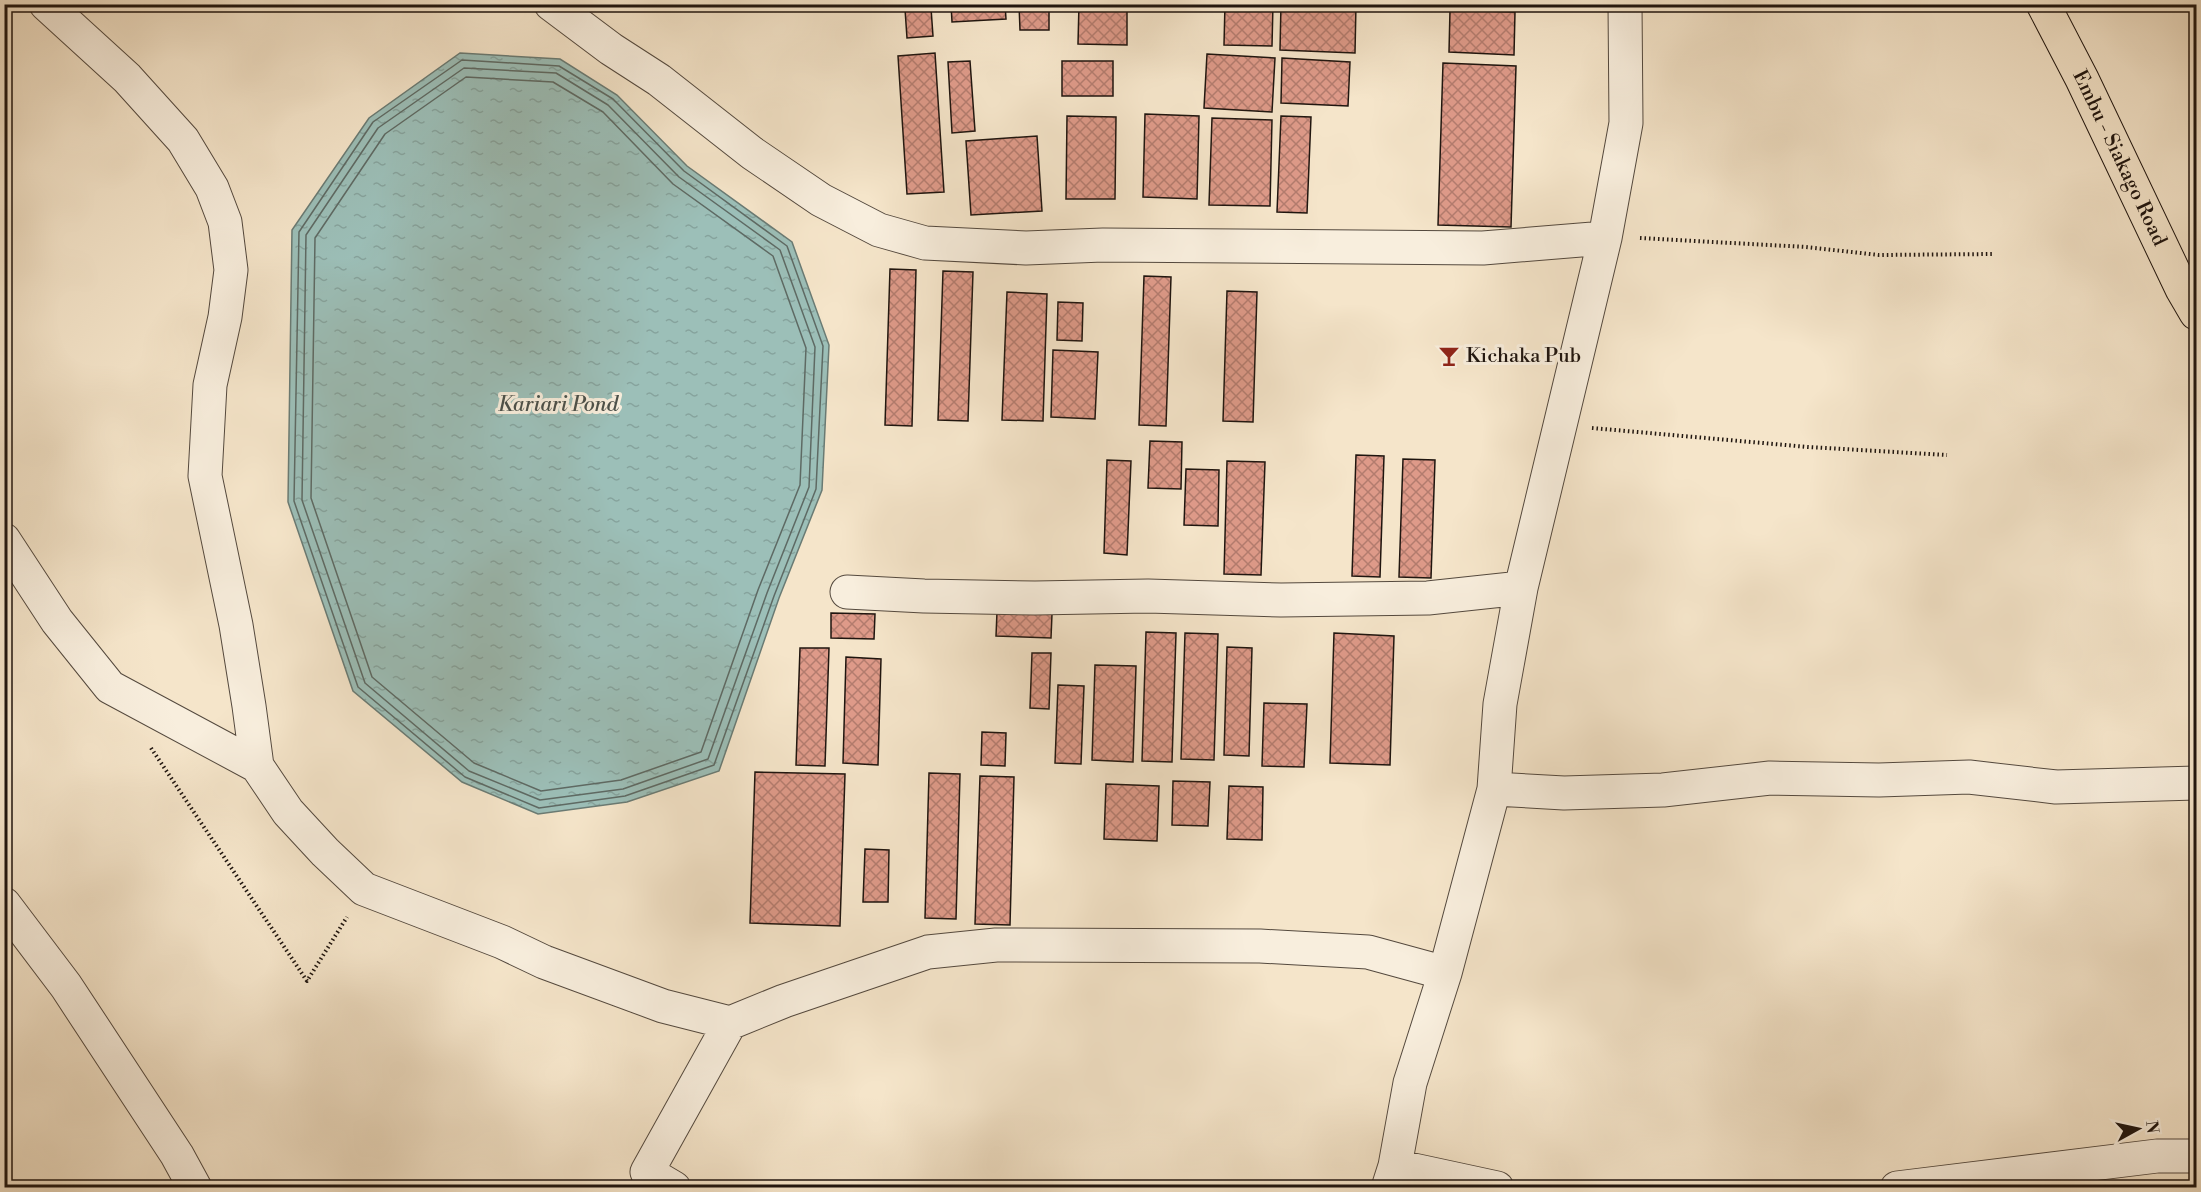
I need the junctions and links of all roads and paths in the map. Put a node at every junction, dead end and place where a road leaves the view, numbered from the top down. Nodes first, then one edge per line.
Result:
1 (9, 4) edge
2 (46, 4) edge
3 (551, 4) edge
4 (1625, 4) edge
5 (2043, 4) edge
6 (4, 9) edge
7 (1605, 238) junction
8 (1993, 254) dead end
9 (2196, 314) edge
10 (1559, 426) junction
11 (1947, 455) dead end
12 (4, 540) edge
13 (1521, 588) junction
14 (847, 592) dead end
15 (149, 746) dead end
16 (257, 766) junction
17 (2196, 783) edge
18 (1494, 789) junction
19 (364, 889) junction
20 (4, 904) edge
21 (1445, 973) junction
22 (730, 1023) junction
23 (2196, 1156) edge
24 (1391, 1177) edge
25 (195, 1188) edge
26 (674, 1188) edge
27 (1497, 1188) edge
28 (1897, 1188) edge

1 - 6 path
2 - 16 street
3 - 7 street
4 - 7 street
5 - 9 highway, Embu - Siakago Road
7 - 8 path
7 - 10 street
10 - 11 path
10 - 13 street
12 - 16 street
13 - 14 street
13 - 18 street
15 - 19 path
16 - 19 street
17 - 18 street
18 - 21 street
19 - 22 street
20 - 25 street
21 - 22 street
21 - 24 street
22 - 26 street
23 - 28 street
24 - 27 street

